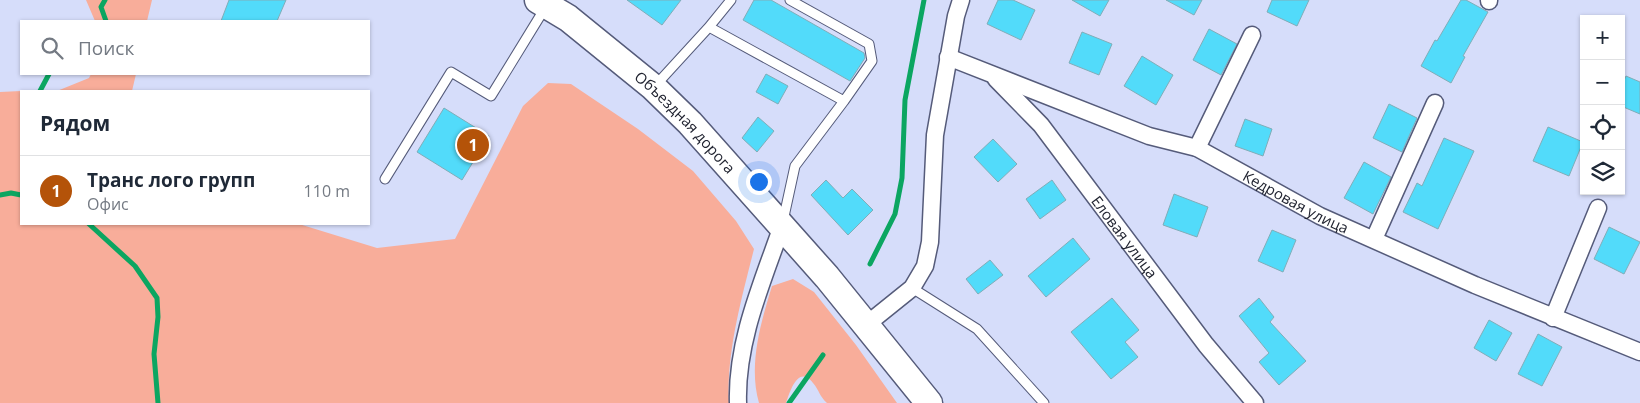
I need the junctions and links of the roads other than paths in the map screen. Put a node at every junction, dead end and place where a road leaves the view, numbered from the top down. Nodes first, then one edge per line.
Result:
1 (731, 0) edge
2 (790, 0) edge
3 (961, 0) edge
4 (542, 3) edge
5 (708, 27) junction
6 (1252, 34) dead end
7 (948, 57) junction
8 (991, 74) junction
9 (654, 87) junction
10 (844, 101) junction
11 (1435, 104) dead end
12 (1197, 148) junction
13 (384, 179) dead end
14 (1598, 208) dead end
15 (782, 226) junction
16 (1374, 239) junction
17 (912, 288) junction
18 (1553, 318) junction
19 (866, 325) junction
20 (1640, 352) edge
21 (738, 403) edge
22 (929, 403) edge
23 (1044, 403) edge
24 (1256, 403) edge

1 - 5 lane
2 - 10 lane
3 - 7 street
4 - 9 main road, Объездная дорога
4 - 13 lane
5 - 9 lane
5 - 10 lane
6 - 12 street
7 - 8 street, Кедровая улица
7 - 17 street
8 - 12 street, Кедровая улица
8 - 24 street, Еловая улица
9 - 15 main road, Объездная дорога
10 - 15 lane
11 - 16 street
12 - 16 street, Кедровая улица
14 - 18 street
15 - 19 main road, Объездная дорога
15 - 21 street
16 - 18 street, Кедровая улица
17 - 19 street
17 - 23 lane
18 - 20 street, Кедровая улица
19 - 22 main road, Объездная дорога

